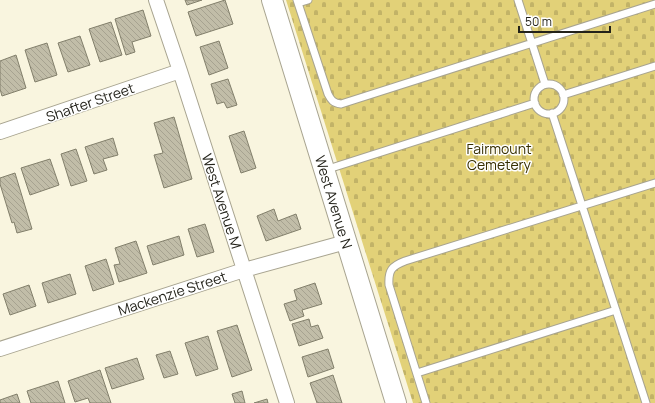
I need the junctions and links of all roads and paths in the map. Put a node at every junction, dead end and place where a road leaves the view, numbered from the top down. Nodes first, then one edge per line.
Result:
1 (156, 0) edge
2 (272, 0) edge
3 (308, 0) edge
4 (518, 0) edge
5 (298, 2) edge
6 (655, 4) edge
7 (532, 43) junction
8 (655, 66) edge
9 (180, 71) junction
10 (545, 84) junction
11 (563, 95) junction
12 (535, 103) junction
13 (552, 113) junction
14 (0, 132) edge
15 (324, 171) junction
16 (655, 183) edge
17 (582, 206) junction
18 (346, 242) junction
19 (244, 270) junction
20 (616, 310) junction
21 (0, 349) edge
22 (417, 373) junction
23 (287, 403) edge
24 (396, 403) edge
25 (426, 403) edge
26 (646, 403) edge

1 - 9 street, West Avenue M
2 - 15 main road, West Avenue N
3 - 5 lane
4 - 7 lane
5 - 7 lane
6 - 7 lane
7 - 10 lane
8 - 11 lane
9 - 14 street, Shafter Street
9 - 19 street, West Avenue M
10 - 11 lane
10 - 12 lane
11 - 13 lane
12 - 13 lane
12 - 15 lane
13 - 17 lane
15 - 18 main road, West Avenue N
16 - 17 lane
17 - 20 lane
17 - 22 lane
18 - 19 street, Mackenzie Street
18 - 24 main road, West Avenue N
19 - 21 street, Mackenzie Street
19 - 23 street, West Avenue M
20 - 22 lane
20 - 26 lane
22 - 25 lane

